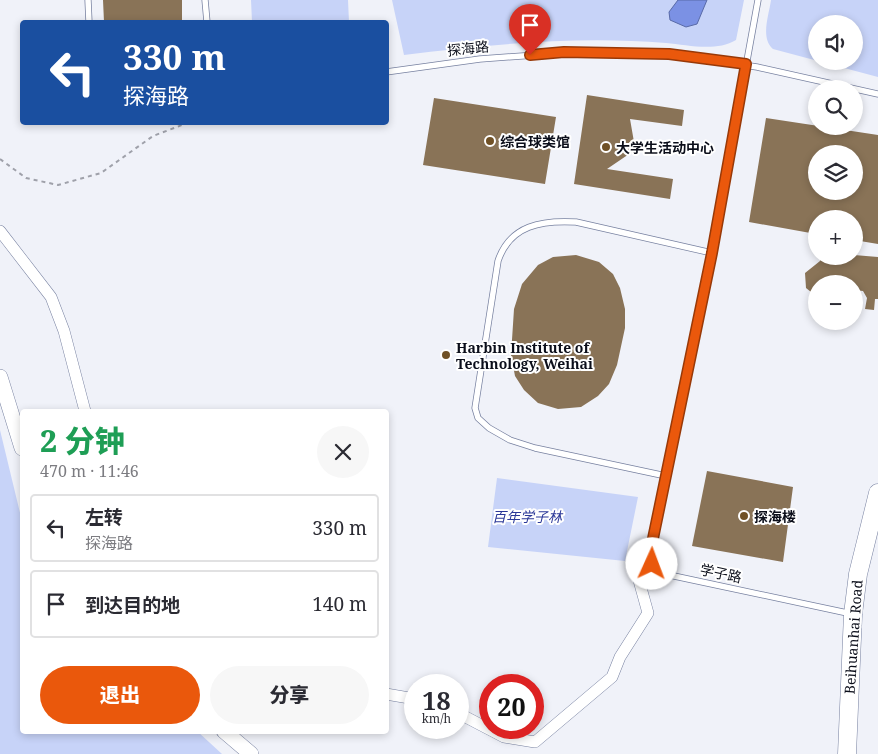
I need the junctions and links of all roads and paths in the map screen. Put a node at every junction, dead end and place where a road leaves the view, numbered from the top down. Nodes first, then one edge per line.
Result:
1 (88, 0) edge
2 (206, 0) edge
3 (758, 0) edge
4 (89, 20) edge
5 (207, 20) edge
6 (746, 64) junction
7 (389, 72) edge
8 (878, 94) edge
9 (182, 125) edge
10 (0, 159) edge
11 (0, 231) edge
12 (712, 253) junction
13 (0, 377) edge
14 (84, 409) edge
15 (20, 442) edge
16 (666, 476) junction
17 (878, 493) edge
18 (648, 554) dead end
19 (853, 614) junction
20 (389, 695) edge
21 (404, 697) edge
22 (469, 719) edge
23 (228, 734) edge
24 (251, 754) edge
25 (847, 754) edge

1 - 4 lane
2 - 5 lane
3 - 6 lane, 学子路
6 - 7 lane, 探海路
6 - 8 lane, 探海路
6 - 12 lane, 学子路
9 - 10 path
11 - 14 street
12 - 16 lane, 学子路
12 - 16 lane
13 - 15 main road
16 - 19 lane, 学子路
17 - 19 main road, Beihuanhai Road
18 - 22 street
19 - 25 main road, Beihuanhai Road
20 - 21 street
23 - 24 main road

